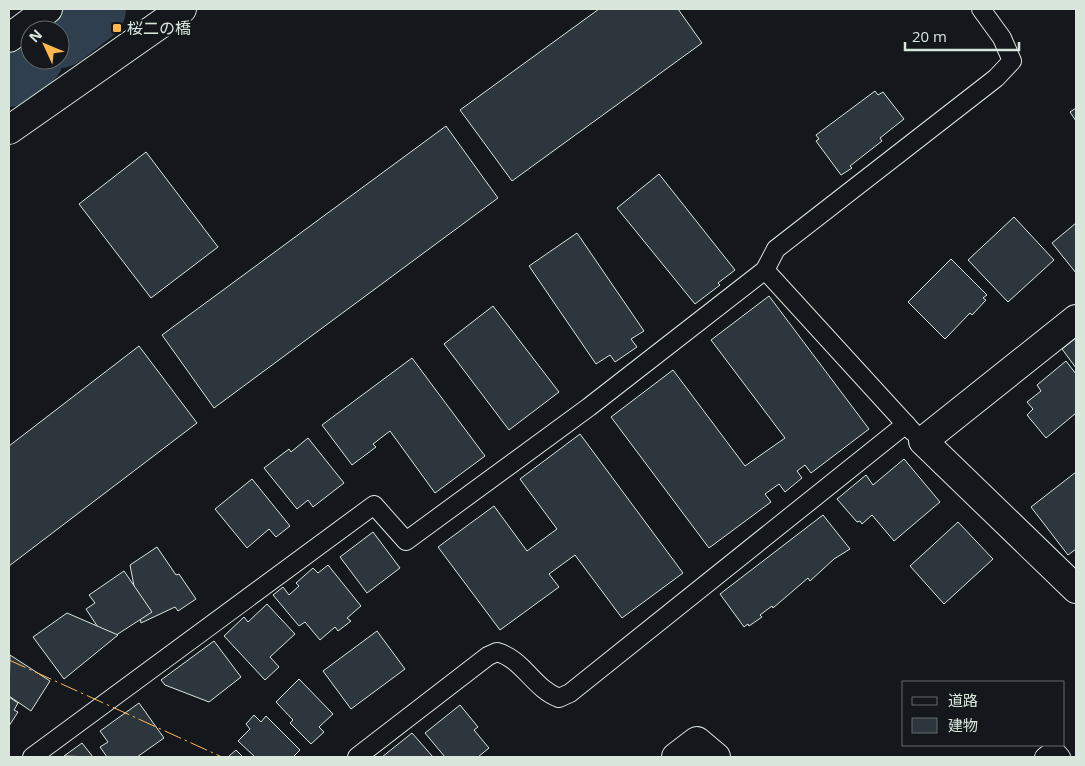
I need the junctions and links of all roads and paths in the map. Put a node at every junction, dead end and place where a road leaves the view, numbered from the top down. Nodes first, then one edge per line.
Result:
1 (48, 9) edge
2 (182, 9) edge
3 (981, 9) edge
4 (9, 38) edge
5 (9, 130) edge
6 (765, 270) junction
7 (1076, 319) edge
8 (914, 433) junction
9 (1076, 588) edge
10 (32, 757) edge
11 (357, 757) edge
12 (676, 757) edge
13 (716, 757) edge
14 (1044, 757) edge
15 (1061, 757) edge

1 - 4 street
2 - 5 street
3 - 6 lane
6 - 8 lane
6 - 10 lane
7 - 8 street
8 - 9 street
8 - 11 lane
12 - 13 street
14 - 15 lane

